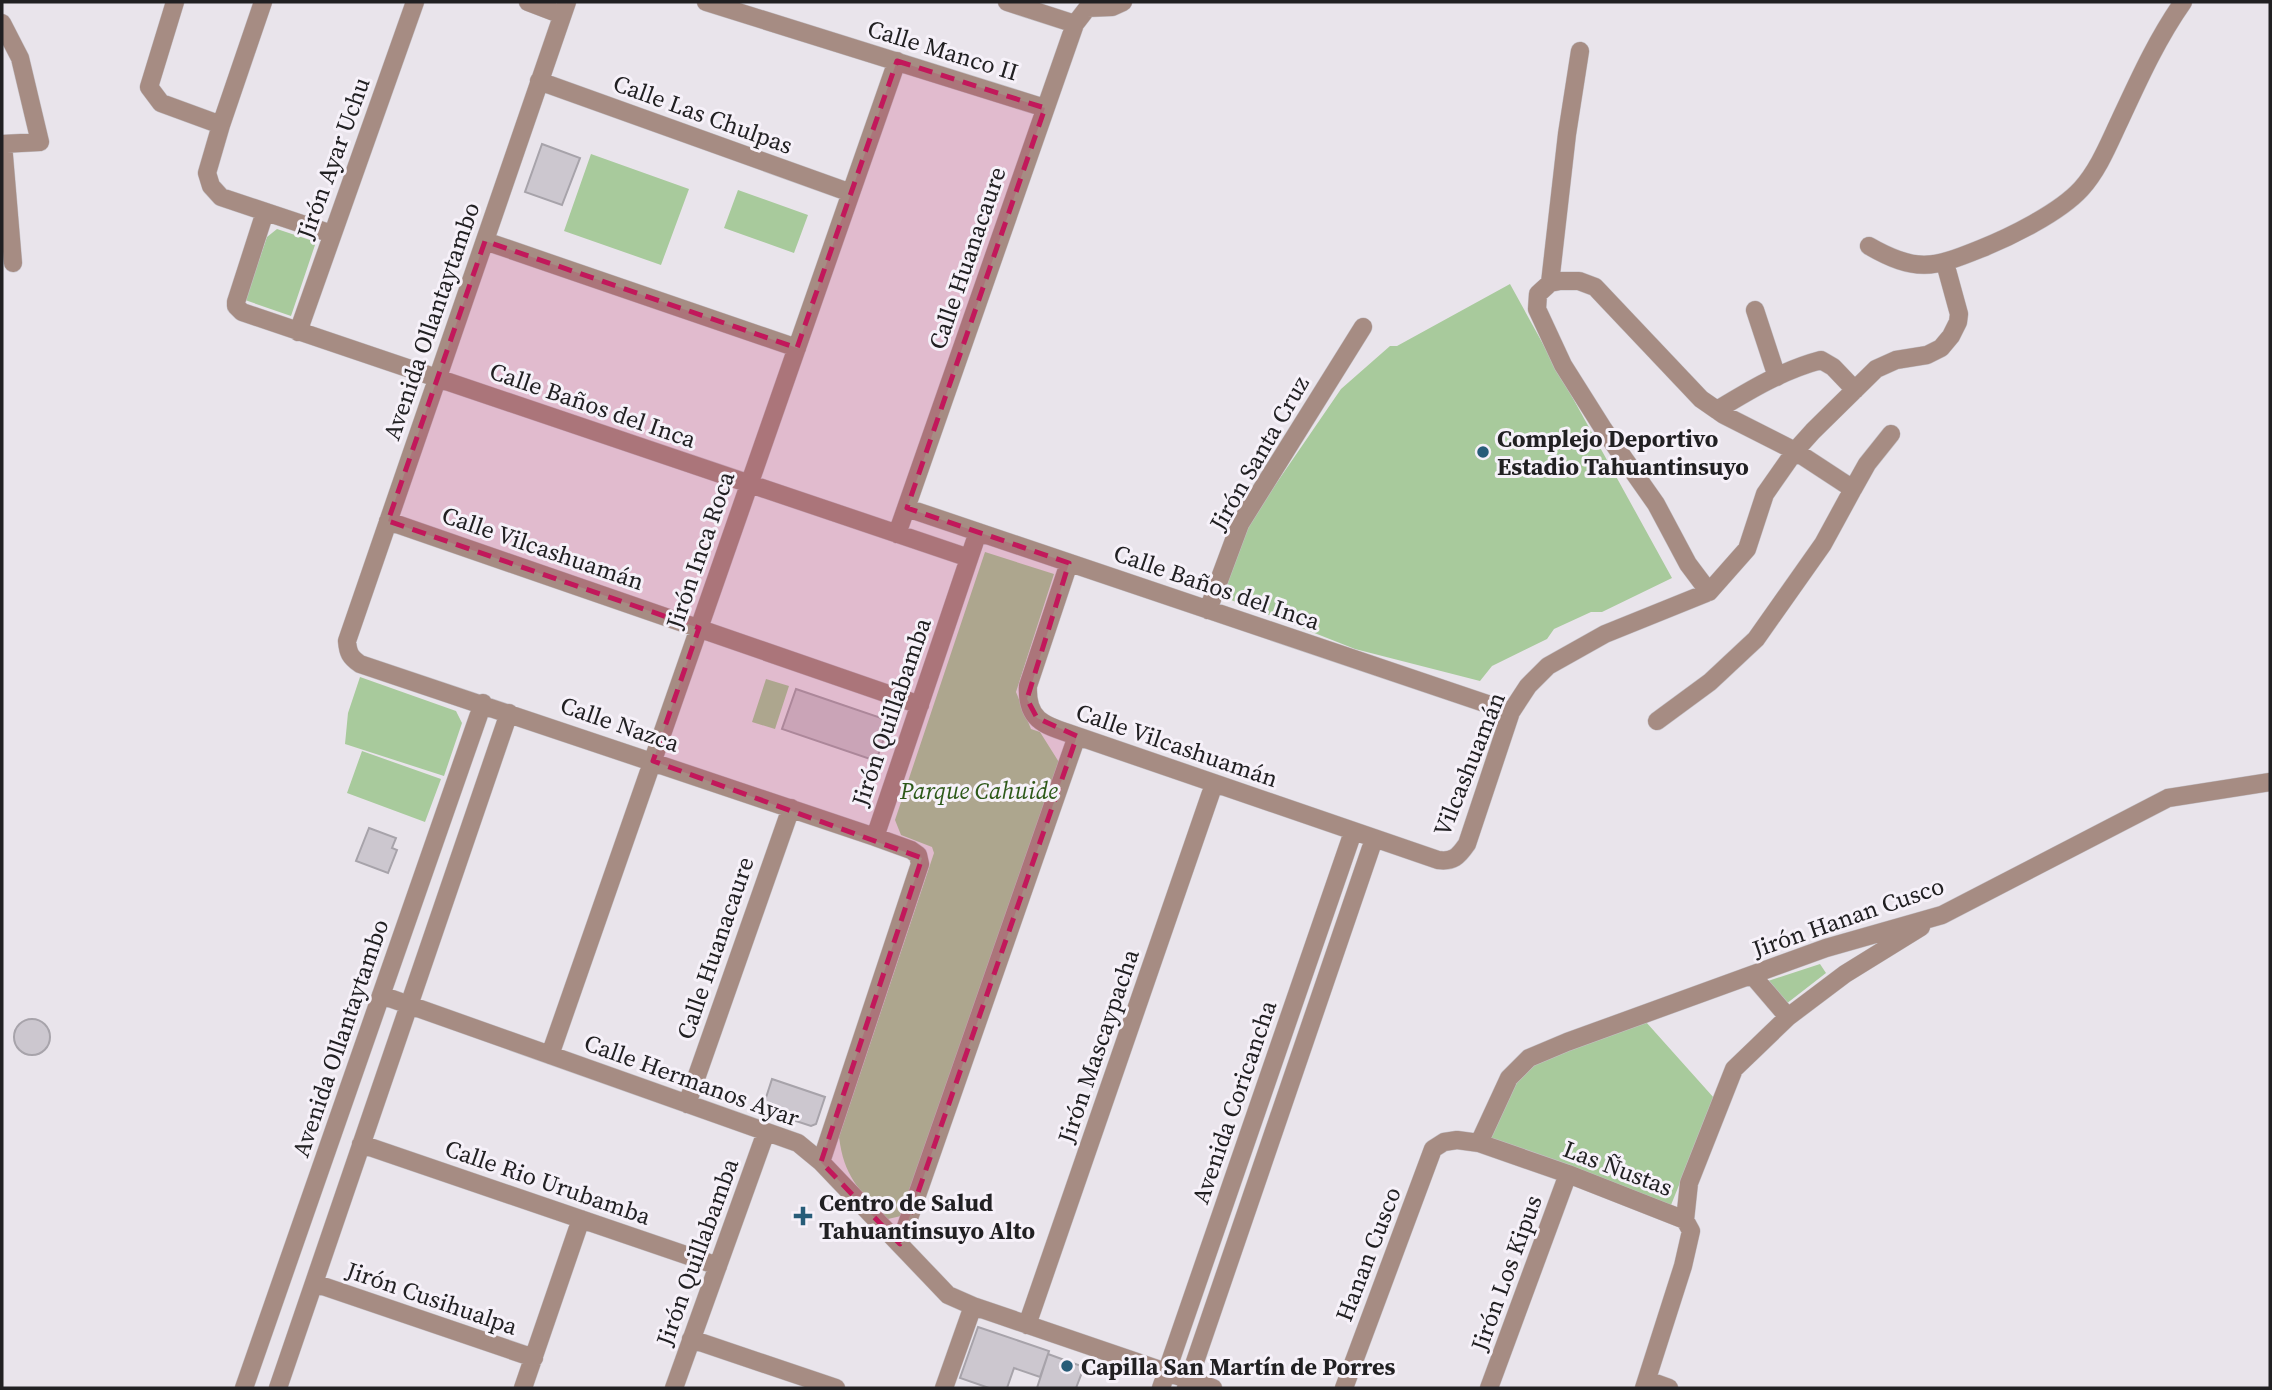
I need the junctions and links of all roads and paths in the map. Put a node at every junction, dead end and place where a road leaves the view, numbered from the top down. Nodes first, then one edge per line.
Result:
1 (175, 2) edge
2 (263, 2) edge
3 (415, 2) edge
4 (528, 2) edge
5 (706, 2) edge
6 (1007, 2) edge
7 (1123, 2) edge
8 (2183, 2) edge
9 (1090, 5) edge
10 (564, 8) edge
11 (2, 23) edge
12 (1075, 24) junction
13 (8, 46) edge
14 (1580, 51) dead end
15 (897, 61) junction
16 (539, 81) junction
17 (1045, 108) junction
18 (221, 125) junction
19 (2, 144) edge
20 (851, 193) junction
21 (265, 212) junction
22 (332, 234) junction
23 (485, 241) junction
24 (1870, 246) dead end
25 (13, 263) dead end
26 (1945, 263) junction
27 (1550, 283) junction
28 (1755, 310) dead end
29 (1363, 327) dead end
30 (298, 331) junction
31 (797, 348) junction
32 (1777, 377) junction
33 (437, 378) junction
34 (1855, 390) junction
35 (1717, 410) junction
36 (1891, 435) dead end
37 (1795, 452) junction
38 (749, 484) junction
39 (1853, 489) junction
40 (907, 508) junction
41 (388, 521) junction
42 (978, 532) junction
43 (897, 534) junction
44 (969, 558) junction
45 (1069, 563) junction
46 (1709, 592) junction
47 (1208, 610) junction
48 (699, 628) junction
49 (351, 657) joint
50 (483, 704) junction
51 (919, 705) junction
52 (509, 712) junction
53 (1511, 712) junction
54 (1657, 720) dead end
55 (1077, 736) junction
56 (653, 761) junction
57 (2270, 782) edge
58 (1214, 784) junction
59 (791, 808) junction
60 (1353, 832) junction
61 (875, 837) junction
62 (1374, 839) junction
63 (1459, 856) joint
64 (1942, 915) junction
65 (1826, 948) junction
66 (1845, 974) junction
67 (1752, 975) junction
68 (381, 995) junction
69 (409, 1006) junction
70 (1788, 1017) junction
71 (550, 1055) junction
72 (687, 1104) junction
73 (766, 1132) junction
74 (1444, 1142) joint
75 (1479, 1143) junction
76 (362, 1144) junction
77 (821, 1162) junction
78 (1568, 1174) junction
79 (580, 1219) junction
80 (1685, 1220) junction
81 (900, 1244) junction
82 (718, 1266) junction
83 (314, 1283) junction
84 (973, 1306) junction
85 (1027, 1325) junction
86 (691, 1339) junction
87 (534, 1358) junction
88 (1164, 1380) edge
89 (1188, 1384) edge
90 (1646, 1384) edge
91 (244, 1388) edge
92 (278, 1388) edge
93 (523, 1388) edge
94 (674, 1388) edge
95 (836, 1388) edge
96 (944, 1388) edge
97 (1213, 1388) edge
98 (1344, 1388) edge
99 (1489, 1388) edge
100 (1669, 1388) edge

1 - 18 street
2 - 18 street
3 - 22 street, Jirón Ayar Uchu
4 - 10 street
5 - 15 street, Calle Manco II
6 - 12 street
7 - 9 street
8 - 26 street
9 - 12 street, Calle Huanacaure
10 - 16 street, Avenida Ollantaytambo
11 - 13 street
12 - 17 street, Calle Huanacaure
13 - 19 street
14 - 27 street
15 - 17 street, Calle Manco II
15 - 20 street, Jirón Inca Roca
16 - 20 street, Calle Las Chulpas
16 - 23 street, Avenida Ollantaytambo
17 - 40 street, Calle Huanacaure
18 - 21 street
19 - 25 street
20 - 31 street, Jirón Inca Roca
21 - 22 street
21 - 30 street, Calle Baños del Inca
22 - 30 street, Jirón Ayar Uchu
23 - 31 street
23 - 33 street, Avenida Ollantaytambo
24 - 26 street
26 - 34 street, Vilcashuamán
27 - 35 street
27 - 46 street
28 - 32 street
29 - 47 street, Jirón Santa Cruz
30 - 33 street, Calle Baños del Inca
31 - 38 street, Jirón Inca Roca
32 - 34 street
32 - 35 street
33 - 38 street, Calle Baños del Inca
33 - 41 street, Avenida Ollantaytambo
34 - 37 street, Vilcashuamán
35 - 37 street
36 - 39 street
37 - 39 street
37 - 46 street, Vilcashuamán
38 - 43 street, Calle Baños del Inca
38 - 48 street, Jirón Inca Roca
39 - 54 street
40 - 42 street, Calle Baños del Inca
40 - 43 street, Calle Huanacaure
41 - 48 street, Calle Vilcashuamán
41 - 49 street, Avenida Ollantaytambo
42 - 44 street, Jirón Quillabamba
42 - 45 street, Calle Baños del Inca
43 - 44 street, Calle Baños del Inca
44 - 51 street, Jirón Quillabamba
45 - 47 street, Calle Baños del Inca
45 - 55 street, Calle Vilcashuamán
46 - 53 street, Vilcashuamán
47 - 53 street, Calle Baños del Inca
48 - 51 street, Calle Vilcashuamán
48 - 56 street, Jirón Inca Roca
49 - 50 street, Calle Nazca
50 - 52 street, Calle Nazca
50 - 68 street, Avenida Ollantaytambo
51 - 61 street, Jirón Quillabamba
52 - 56 street, Calle Nazca
52 - 69 street
53 - 63 street, Vilcashuamán
55 - 58 street, Calle Vilcashuamán
55 - 81 street
56 - 59 street, Calle Nazca
56 - 71 street, Jirón Inca Roca
57 - 64 street, Jirón Hanan Cusco
58 - 60 street, Calle Vilcashuamán
58 - 85 street, Jirón Mascaypacha
59 - 61 street, Calle Nazca
59 - 72 street, Calle Huanacaure
60 - 62 street, Calle Vilcashuamán
60 - 88 street, Avenida Coricancha
61 - 77 street, Jirón Quillabamba
62 - 63 street, Calle Vilcashuamán
62 - 89 street, Avenida Coricancha
64 - 65 street, Jirón Hanan Cusco
64 - 66 street
65 - 66 street
65 - 67 street, Jirón Hanan Cusco
66 - 70 street
67 - 70 street
67 - 75 street, Jirón Hanan Cusco
68 - 69 street, Calle Hermanos Ayar
68 - 91 street, Avenida Ollantaytambo
69 - 71 street, Calle Hermanos Ayar
69 - 76 street
70 - 80 street
71 - 72 street, Calle Hermanos Ayar
72 - 73 street, Calle Hermanos Ayar
73 - 77 street, Calle Hermanos Ayar
73 - 82 street, Jirón Quillabamba
74 - 75 street, Las Ñustas
74 - 98 street, Hanan Cusco
75 - 78 street, Las Ñustas
76 - 79 street, Calle Rio Urubamba
76 - 83 street
77 - 81 street, Calle Hermanos Ayar
78 - 80 street, Las Ñustas
78 - 99 street, Jirón Los Kipus
79 - 82 street, Calle Rio Urubamba
79 - 87 street
80 - 90 street, Las Ñustas
81 - 84 street, Calle Hermanos Ayar
82 - 86 street, Jirón Quillabamba
83 - 87 street, Jirón Cusihualpa
83 - 92 street
84 - 85 street, Calle Hermanos Ayar
84 - 96 street
85 - 88 street, Calle Hermanos Ayar
86 - 94 street, Jirón Quillabamba
86 - 95 street
87 - 93 street
88 - 89 street, Calle Hermanos Ayar
89 - 97 street, Calle Hermanos Ayar
90 - 100 street

